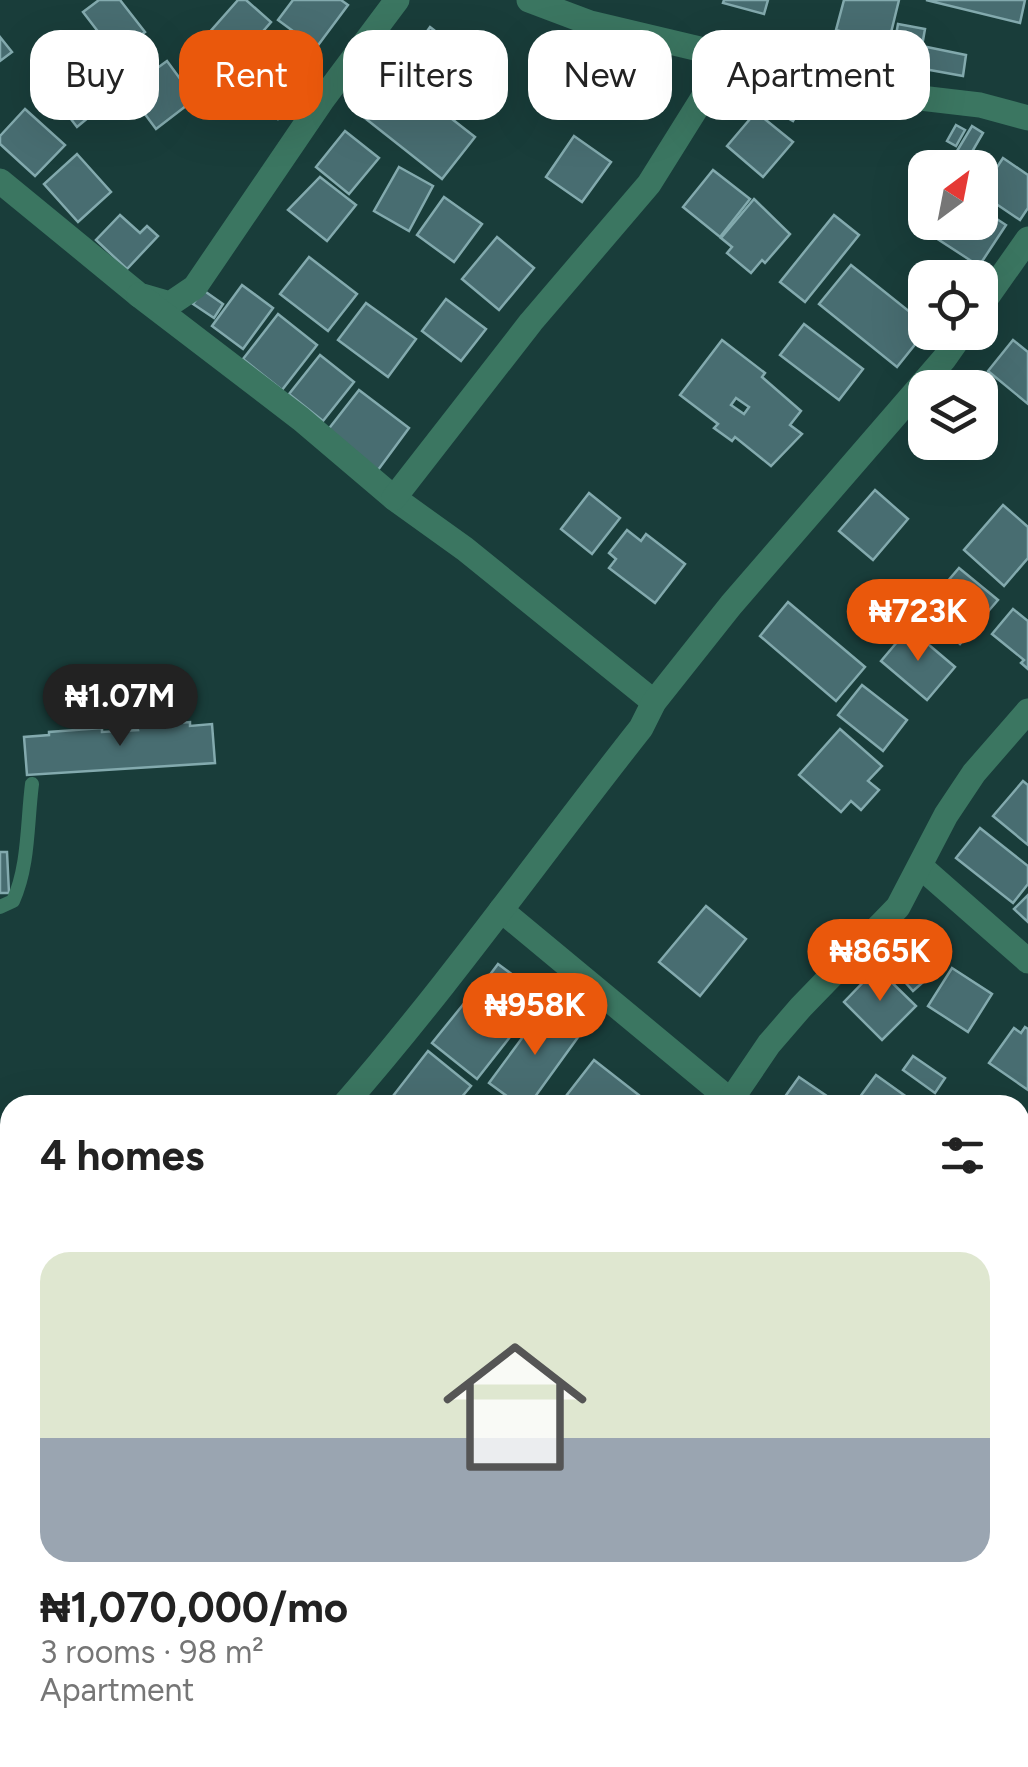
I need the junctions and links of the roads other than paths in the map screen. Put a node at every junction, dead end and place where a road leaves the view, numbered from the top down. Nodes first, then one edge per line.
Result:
1 (397, 0) edge
2 (529, 0) edge
3 (692, 47) edge
4 (930, 99) edge
5 (692, 115) edge
6 (1028, 118) edge
7 (0, 181) edge
8 (1028, 238) edge
9 (998, 282) edge
10 (140, 295) junction
11 (950, 350) edge
12 (394, 498) junction
13 (654, 702) junction
14 (1028, 711) edge
15 (32, 784) dead end
16 (921, 867) junction
17 (0, 907) edge
18 (501, 910) junction
19 (1028, 961) edge
20 (353, 1095) edge
21 (725, 1095) edge
22 (737, 1095) edge

1 - 10 street
2 - 3 street
4 - 6 street
5 - 12 street
7 - 10 street
8 - 9 street
10 - 12 street
11 - 13 street
12 - 13 street
13 - 18 street
14 - 16 street
15 - 17 lane
16 - 19 street
16 - 22 street
18 - 20 street
18 - 21 street

